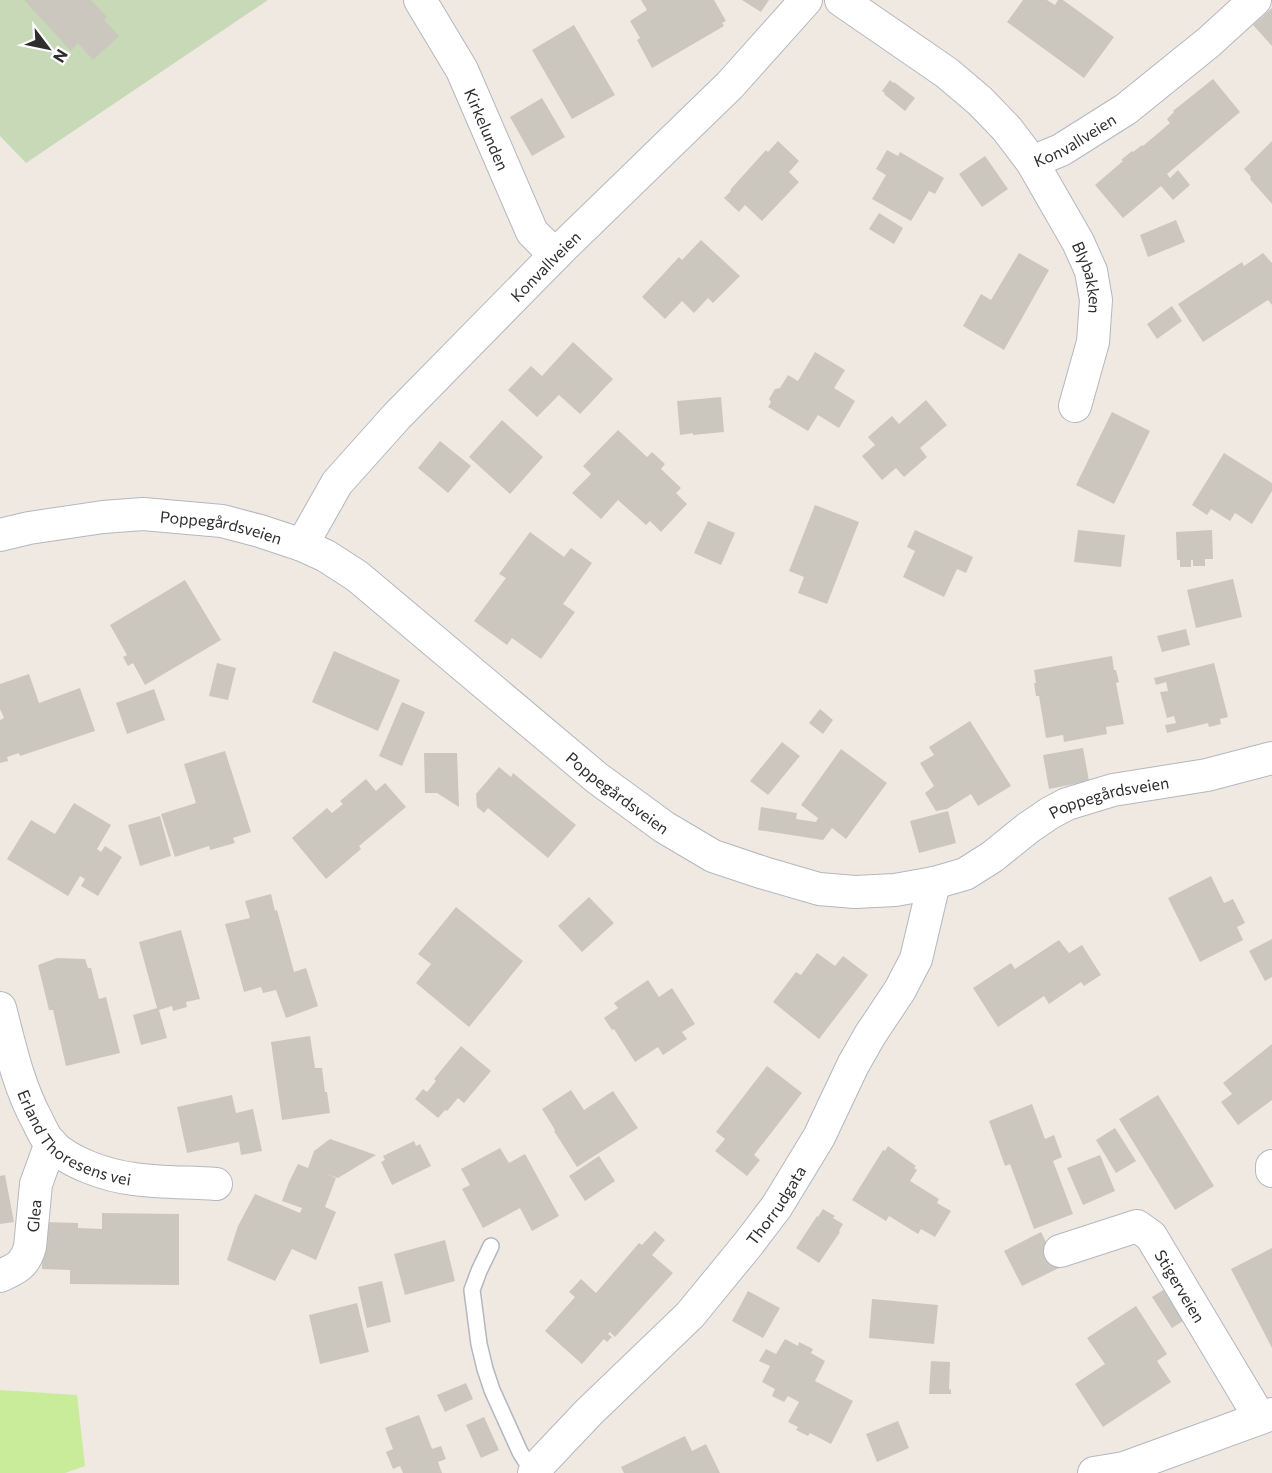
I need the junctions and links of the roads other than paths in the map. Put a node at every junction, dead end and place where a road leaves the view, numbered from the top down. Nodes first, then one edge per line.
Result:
1 (420, 0) edge
2 (806, 0) edge
3 (841, 0) edge
4 (1254, 0) edge
5 (1032, 162) junction
6 (555, 255) junction
7 (1075, 406) dead end
8 (0, 535) edge
9 (302, 545) junction
10 (1272, 758) edge
11 (934, 883) junction
12 (0, 1008) edge
13 (51, 1143) junction
14 (1272, 1166) edge
15 (1272, 1171) edge
16 (216, 1184) dead end
17 (491, 1246) dead end
18 (1060, 1251) dead end
19 (0, 1276) edge
20 (1266, 1416) edge
21 (535, 1470) edge
22 (1094, 1473) edge

1 - 6 street, Kirkelunden
2 - 6 street, Konvallveien
3 - 5 street, Konvallveien
4 - 5 street, Konvallveien
5 - 7 street, Blybakken
6 - 9 street, Konvallveien
8 - 9 street, Poppegårdsveien
9 - 11 street, Poppegårdsveien
10 - 11 street, Poppegårdsveien
11 - 21 street, Thorrudgata
12 - 13 street, Erland Thoresens vei
13 - 16 street, Erland Thoresens vei
13 - 19 street, Glea
14 - 15 street
17 - 21 lane
18 - 20 street, Stigerveien
20 - 22 street, Stigerveien

